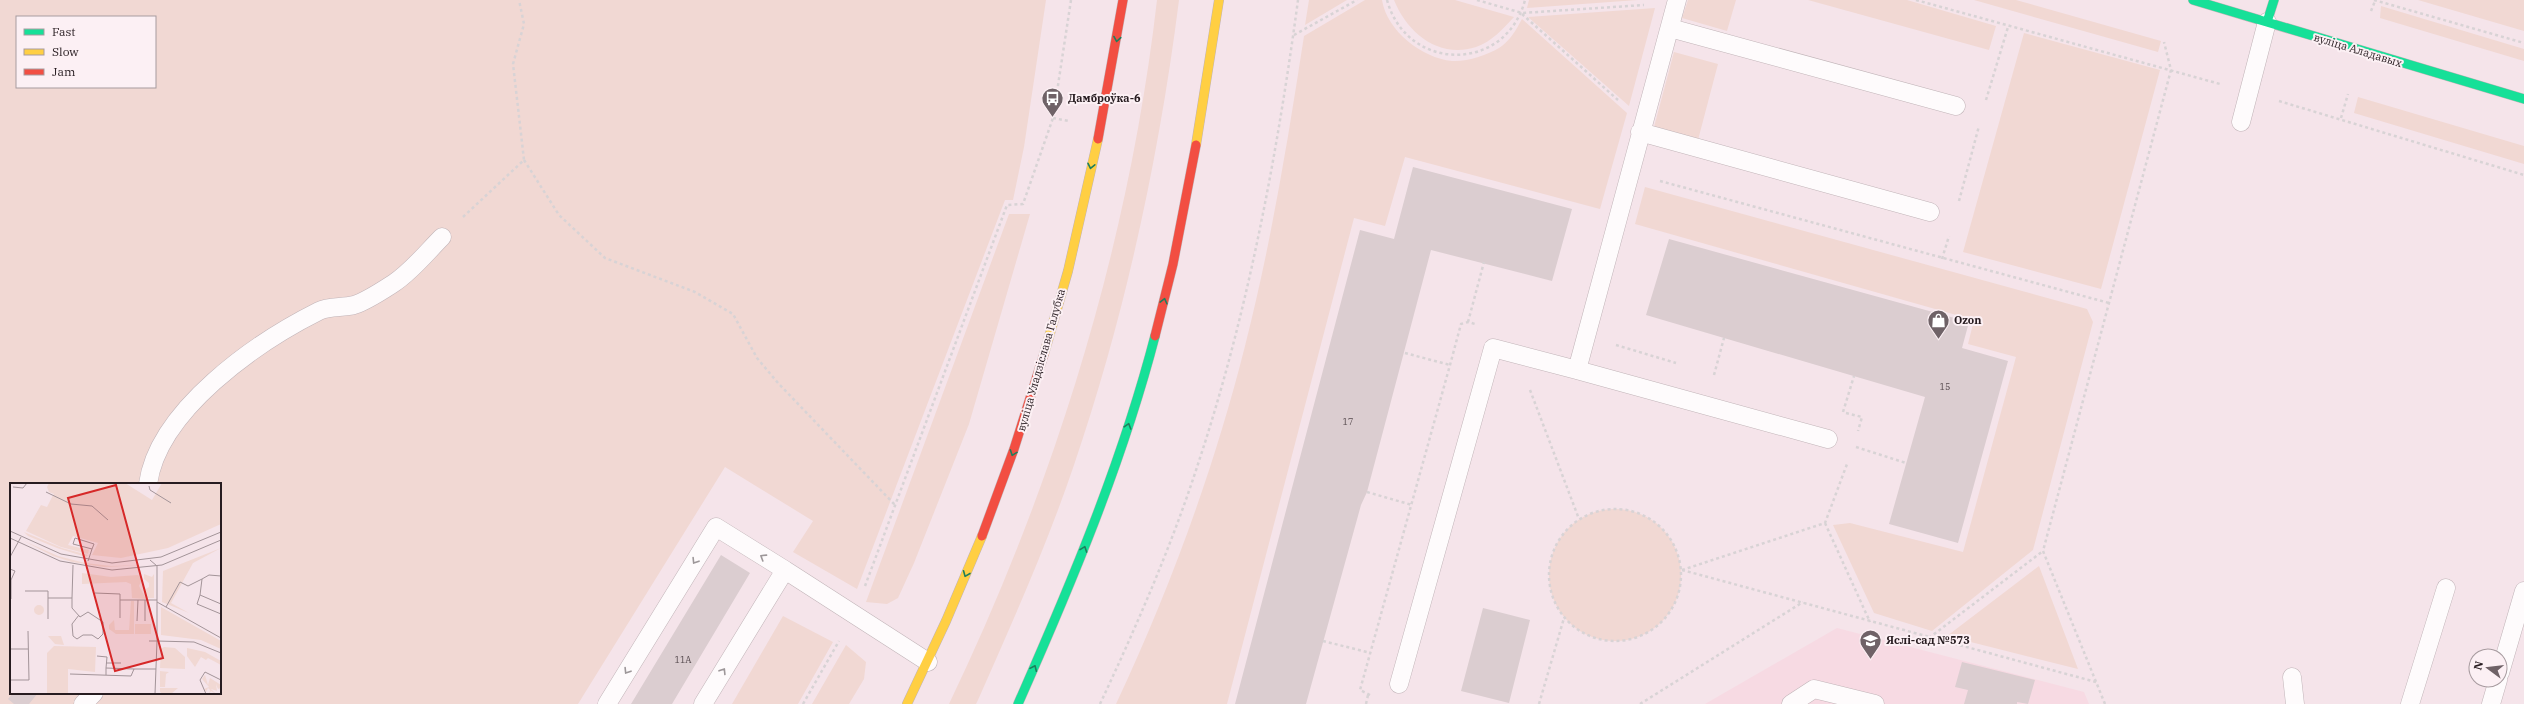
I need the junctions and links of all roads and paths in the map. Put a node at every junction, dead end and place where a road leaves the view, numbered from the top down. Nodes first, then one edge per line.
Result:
1 (519, 0) edge
2 (1071, 0) edge
3 (1123, 0) edge
4 (1219, 0) edge
5 (1298, 0) edge
6 (1357, 0) edge
7 (1387, 0) edge
8 (1477, 0) edge
9 (1525, 0) edge
10 (1677, 0) edge
11 (2193, 0) edge
12 (2274, 0) edge
13 (2374, 1) edge
14 (1651, 5) dead end
15 (2371, 11) dead end
16 (1522, 13) junction
17 (2267, 22) junction
18 (2008, 26) dead end
19 (1670, 28) junction
20 (1294, 36) junction
21 (2164, 42) dead end
22 (2524, 43) edge
23 (2348, 94) dead end
24 (2524, 100) edge
25 (1625, 105) dead end
26 (1956, 106) dead end
27 (1985, 106) dead end
28 (2341, 118) dead end
29 (1981, 121) dead end
30 (2241, 122) dead end
31 (1640, 132) junction
32 (524, 160) junction
33 (1655, 180) dead end
34 (1958, 203) dead end
35 (1930, 212) dead end
36 (1950, 231) dead end
37 (442, 237) joint
38 (1942, 259) junction
39 (1484, 262) dead end
40 (2109, 303) junction
41 (1468, 322) dead end
42 (1461, 324) dead end
43 (1724, 338) dead end
44 (1611, 344) dead end
45 (1405, 353) dead end
46 (1517, 355) junction
47 (1677, 364) dead end
48 (1450, 365) junction
49 (1577, 370) junction
50 (1706, 372) dead end
51 (1714, 375) junction
52 (1854, 376) dead end
53 (1722, 377) dead end
54 (1836, 410) dead end
55 (1843, 412) junction
56 (1828, 439) dead end
57 (1848, 460) dead end
58 (1906, 463) dead end
59 (148, 483) edge
60 (1368, 492) dead end
61 (896, 504) junction
62 (1412, 505) junction
63 (1578, 519) junction
64 (1825, 523) junction
65 (2043, 551) junction
66 (785, 570) junction
67 (1682, 570) junction
68 (2446, 588) dead end
69 (2524, 591) edge
70 (1803, 602) junction
71 (854, 614) junction
72 (1564, 617) junction
73 (1870, 622) junction
74 (1929, 638) junction
75 (1323, 641) dead end
76 (2507, 648) edge
77 (1371, 653) junction
78 (928, 662) junction
79 (2292, 677) dead end
80 (2097, 683) junction
81 (1399, 684) dead end
82 (2496, 688) edge
83 (93, 694) edge
84 (84, 704) edge
85 (607, 704) edge
86 (703, 704) edge
87 (803, 704) edge
88 (907, 704) edge
89 (1018, 704) edge
90 (1100, 704) edge
91 (1366, 704) edge
92 (1539, 704) edge
93 (1640, 704) edge
94 (1791, 704) edge
95 (1875, 704) edge
96 (2105, 704) edge
97 (2295, 704) edge
98 (2410, 704) edge
99 (2491, 704) edge

1 - 32 path
2 - 61 path
3 -> 78 main road, вуліца Уладзіслава Галубка
89 -> 4 main road
5 - 20 path
6 - 20 path
7 - 16 path
8 - 16 path
9 - 16 path
10 - 19 lane
11 - 17 main road, вуліца Аладавых
12 - 17 main road
13 - 15 path
13 - 22 path
14 - 16 path
16 - 25 path
17 - 24 main road, вуліца Аладавых
17 - 30 lane
18 - 27 path
19 - 26 lane
19 - 31 lane
20 - 90 path
21 - 40 path
23 - 28 path
29 - 34 path
31 - 35 lane
31 - 49 lane
32 - 37 path
32 - 61 path
33 - 38 path
36 - 38 path
37 - 59 lane
38 - 40 path
39 - 41 path
40 - 65 path
42 - 48 path
43 - 51 path
44 - 47 path
45 - 48 path
46 - 49 lane
46 - 63 path
46 - 81 lane
48 - 62 path
49 - 56 lane
50 - 51 path
51 - 53 path
52 - 55 path
54 - 55 path
55 - 58 path
57 - 64 path
60 - 62 path
61 - 71 path
62 - 77 path
63 - 67 path
63 - 72 path
64 - 67 path
64 - 73 path
65 - 74 path
65 - 80 path
66 - 71 lane
66 -> 85 lane
86 -> 66 lane
67 - 70 path
67 - 72 path
68 - 98 lane
69 - 76 lane
70 - 73 path
70 - 93 path
71 - 78 lane
71 - 87 path
72 - 92 path
73 - 74 path
74 - 80 path
75 - 77 path
77 - 91 path
78 - 88 main road, вуліца Уладзіслава Галубка
79 - 97 lane
80 - 96 path
82 - 99 lane
83 - 84 lane
94 - 95 lane

